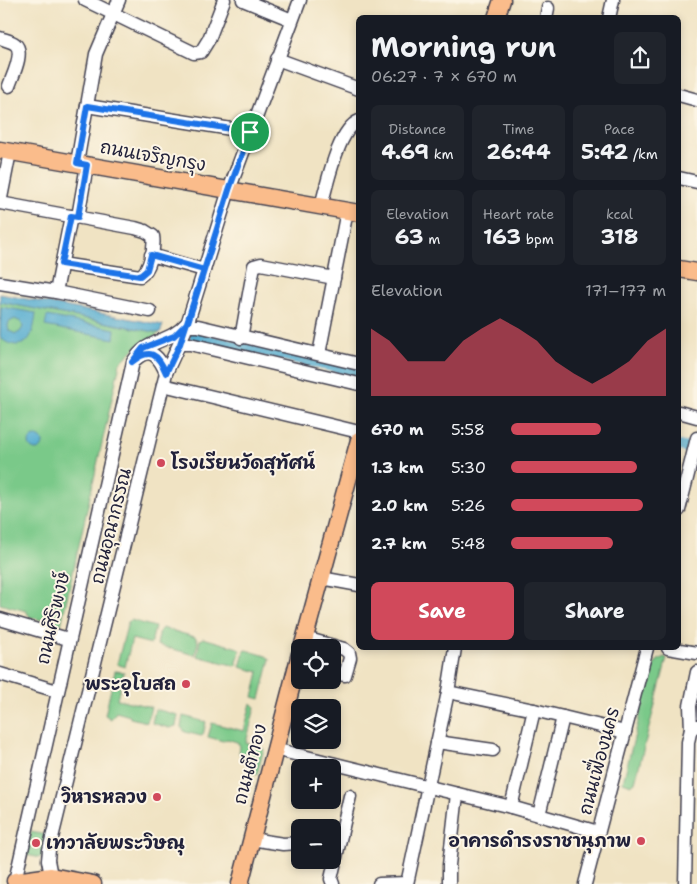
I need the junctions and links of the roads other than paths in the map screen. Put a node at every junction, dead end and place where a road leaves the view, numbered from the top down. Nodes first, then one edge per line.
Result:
1 (86, 0) edge
2 (119, 0) edge
3 (224, 0) edge
4 (243, 0) edge
5 (300, 0) edge
6 (502, 0) edge
7 (613, 0) edge
8 (112, 13) junction
9 (497, 15) edge
10 (610, 15) edge
11 (292, 20) junction
12 (0, 38) edge
13 (277, 59) junction
14 (9, 86) dead end
15 (356, 88) edge
16 (681, 96) edge
17 (697, 100) edge
18 (87, 106) junction
19 (355, 123) edge
20 (250, 132) junction
21 (5, 151) edge
22 (82, 164) junction
23 (681, 178) edge
24 (697, 182) edge
25 (229, 190) junction
26 (0, 203) edge
27 (321, 206) junction
28 (353, 212) edge
29 (74, 217) junction
30 (151, 255) junction
31 (61, 264) junction
32 (681, 269) edge
33 (204, 270) junction
34 (697, 272) edge
35 (334, 278) junction
36 (0, 283) edge
37 (56, 292) junction
38 (150, 311) dead end
39 (188, 324) junction
40 (241, 338) junction
41 (180, 344) junction
42 (320, 354) junction
43 (132, 362) junction
44 (356, 363) edge
45 (165, 379) junction
46 (356, 383) edge
47 (681, 413) edge
48 (697, 417) edge
49 (356, 431) edge
50 (695, 445) edge
51 (356, 451) edge
52 (681, 502) edge
53 (321, 578) junction
54 (356, 584) edge
55 (0, 619) edge
56 (68, 639) junction
57 (305, 639) edge
58 (341, 650) edge
59 (455, 650) edge
60 (646, 650) edge
61 (681, 650) edge
62 (697, 652) edge
63 (697, 672) edge
64 (0, 674) edge
65 (341, 674) edge
66 (291, 689) edge
67 (57, 690) junction
68 (448, 692) junction
69 (534, 710) junction
70 (563, 717) junction
71 (694, 728) edge
72 (625, 732) junction
73 (437, 742) junction
74 (274, 749) junction
75 (493, 750) dead end
76 (427, 788) junction
77 (457, 794) junction
78 (350, 796) dead end
79 (511, 807) junction
80 (539, 815) junction
81 (598, 832) junction
82 (251, 838) junction
83 (291, 844) edge
84 (50, 876) junction
85 (16, 883) edge
86 (80, 883) edge
87 (240, 884) edge
88 (333, 884) edge
89 (379, 884) edge
90 (407, 884) edge
91 (449, 884) edge
92 (585, 884) edge
93 (685, 884) edge

1 - 8 street
2 - 8 street
3 - 8 street
4 - 11 street
5 - 11 street, ถนนอุณากรรณ
6 - 9 main road
7 - 10 street
8 - 18 street
11 - 13 street, ถนนอุณากรรณ
12 - 14 street
13 - 15 street
13 - 20 street, ถนนอุณากรรณ
16 - 17 street
18 - 20 street
18 - 22 street
19 - 27 street
20 - 25 street, ถนนอุณากรรณ
21 - 22 main road, ถนนเจริญกรุง
21 - 26 street
22 - 25 main road, ถนนเจริญกรุง
22 - 29 street
23 - 24 street
25 - 27 main road, ถนนเจริญกรุง
25 - 33 street, ถนนอุณากรรณ
26 - 29 street
27 - 28 main road, ถนนเจริญกรุง
28 - 35 street
29 - 30 street
29 - 31 street
30 - 31 street
30 - 33 street
31 - 37 street
32 - 34 main road
33 - 39 street, ถนนอุณากรรณ
35 - 40 street
35 - 42 street
36 - 37 street
37 - 38 street
39 - 40 street
39 - 41 street, ถนนอุณากรรณ
39 - 43 street
40 - 42 street
41 - 45 street, ถนนอุณากรรณ
41 - 46 street
42 - 44 street
43 - 45 street
43 - 56 street, ถนนศิริพงษ์
45 - 49 street
45 - 84 street, ถนนอุณากรรณ
47 - 48 street
50 - 52 street
51 - 53 main road, ถนนตีทอง
53 - 54 street
53 - 57 main road, ถนนตีทอง
55 - 56 street
56 - 67 street, ถนนศิริพงษ์
58 - 65 street
59 - 68 street
60 - 72 street, ถนนเฟื่องนคร
61 - 62 street
63 - 71 street
64 - 67 street
66 - 74 main road, ถนนตีทอง
67 - 85 street, ถนนศิริพงษ์
68 - 69 street
68 - 73 street
69 - 70 street
69 - 79 street
70 - 72 street
70 - 80 street
71 - 93 street
72 - 81 street, ถนนเฟื่องนคร
73 - 75 street
73 - 76 street
74 - 76 street
74 - 82 main road, ถนนตีทอง
76 - 77 street
76 - 90 street
77 - 79 street
77 - 91 street
78 - 88 street
79 - 80 street
80 - 81 street
81 - 92 street, ถนนเฟื่องนคร
82 - 83 street
82 - 87 main road, ถนนตีทอง
84 - 85 main road
84 - 86 main road
89 - 90 street

